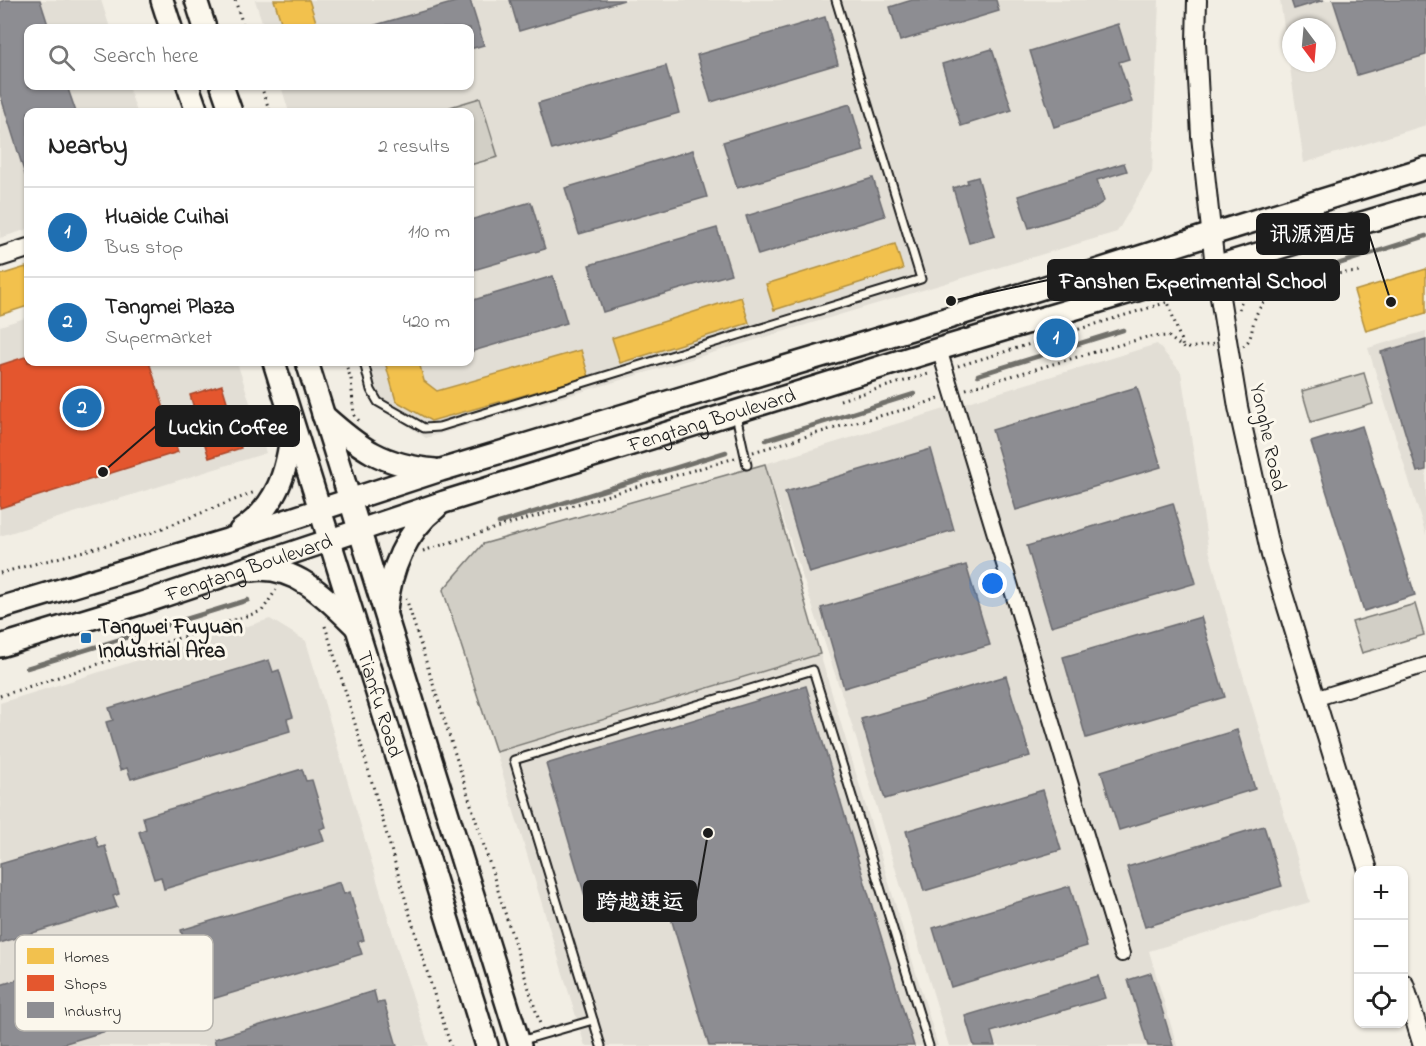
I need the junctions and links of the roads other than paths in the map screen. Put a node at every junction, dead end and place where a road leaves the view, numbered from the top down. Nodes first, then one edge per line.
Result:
1 (162, 0) edge
2 (196, 0) edge
3 (836, 0) edge
4 (1197, 0) edge
5 (170, 24) edge
6 (204, 24) edge
7 (189, 90) edge
8 (223, 90) edge
9 (196, 108) edge
10 (230, 108) edge
11 (1426, 168) edge
12 (1426, 204) edge
13 (1212, 234) junction
14 (24, 249) edge
15 (0, 256) edge
16 (1215, 267) junction
17 (942, 360) junction
18 (275, 366) edge
19 (308, 366) edge
20 (365, 366) edge
21 (735, 412) junction
22 (323, 414) junction
23 (293, 423) junction
24 (747, 465) dead end
25 (441, 470) junction
26 (350, 500) junction
27 (444, 502) junction
28 (320, 510) junction
29 (359, 531) junction
30 (227, 540) junction
31 (330, 540) junction
32 (228, 574) junction
33 (0, 608) edge
34 (386, 617) junction
35 (357, 629) junction
36 (0, 646) edge
37 (1426, 665) edge
38 (1314, 699) junction
39 (1367, 866) edge
40 (1122, 954) dead end
41 (1408, 997) edge
42 (593, 1020) junction
43 (519, 1044) edge
44 (487, 1046) edge
45 (601, 1046) edge
46 (929, 1046) edge
47 (1423, 1046) edge

1 - 5 main road
2 - 6 main road
3 - 20 lane
4 - 13 street, Yonghe Road
7 - 9 main road
8 - 10 main road
11 - 13 main road, Fengtang Boulevard
12 - 16 main road, Fengtang Boulevard
13 - 16 street, Yonghe Road
13 - 25 main road, Fengtang Boulevard
14 - 15 street
16 - 17 main road, Fengtang Boulevard
16 - 38 street, Yonghe Road
17 - 21 main road, Fengtang Boulevard
17 - 40 street
18 - 23 main road, Tianfu Road
19 - 22 main road, Tianfu Road
21 - 24 lane
21 - 27 main road, Fengtang Boulevard
22 - 25 main road
22 - 26 main road, Tianfu Road
23 - 28 main road, Tianfu Road
23 - 30 main road
25 - 26 main road, Fengtang Boulevard
26 - 28 main road, Fengtang Boulevard
26 - 29 main road, Tianfu Road
27 - 29 main road, Fengtang Boulevard
27 - 34 main road
28 - 30 main road, Fengtang Boulevard
28 - 31 main road, Tianfu Road
29 - 31 main road, Fengtang Boulevard
29 - 34 main road, Tianfu Road
30 - 33 main road, Fengtang Boulevard
31 - 32 main road, Fengtang Boulevard
31 - 35 main road, Tianfu Road
32 - 35 main road
32 - 36 main road, Fengtang Boulevard
34 - 43 main road, Tianfu Road
35 - 44 main road, Tianfu Road
37 - 38 street
38 - 39 street, Yonghe Road
41 - 47 street
42 - 43 lane
42 - 45 lane
42 - 46 lane

